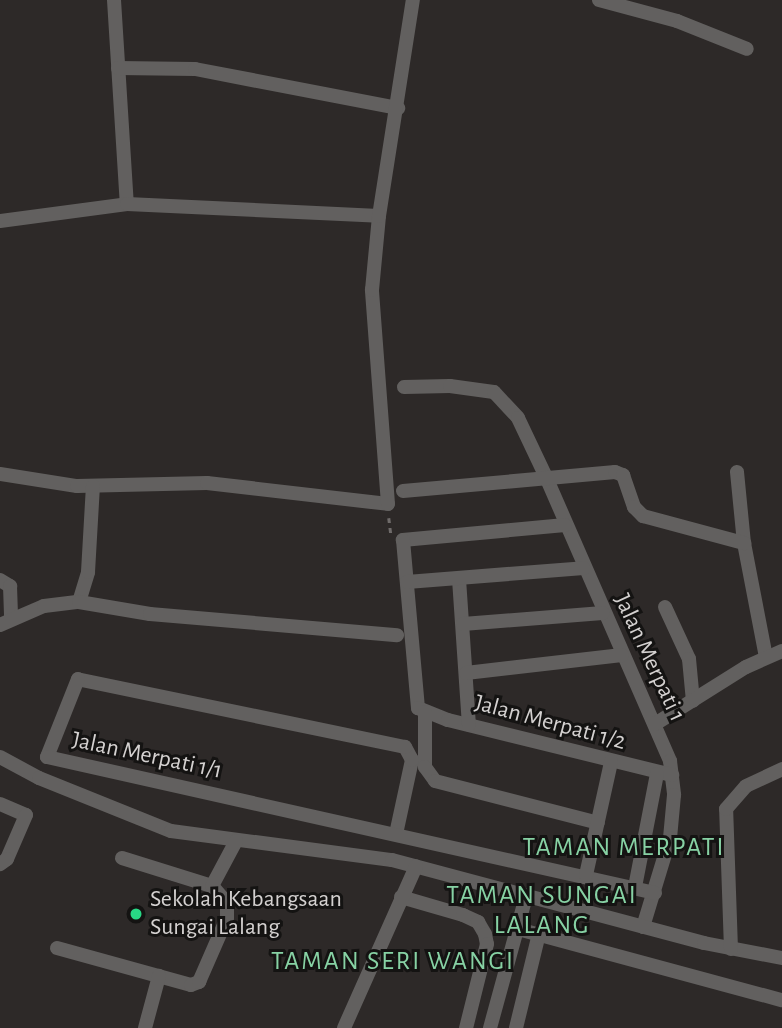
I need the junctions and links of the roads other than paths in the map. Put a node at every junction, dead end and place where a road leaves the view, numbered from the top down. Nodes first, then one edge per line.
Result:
1 (114, 0) edge
2 (413, 0) edge
3 (599, 0) edge
4 (747, 49) dead end
5 (118, 68) junction
6 (398, 108) junction
7 (127, 204) junction
8 (379, 216) junction
9 (0, 221) edge
10 (404, 387) dead end
11 (737, 472) dead end
12 (0, 474) edge
13 (546, 477) junction
14 (93, 486) junction
15 (403, 491) dead end
16 (565, 525) junction
17 (744, 543) junction
18 (583, 568) junction
19 (459, 579) junction
20 (0, 580) edge
21 (407, 582) junction
22 (79, 603) junction
23 (665, 607) dead end
24 (603, 613) junction
25 (5, 622) edge
26 (463, 624) junction
27 (397, 635) dead end
28 (782, 651) edge
29 (622, 655) junction
30 (766, 657) junction
31 (466, 673) junction
32 (693, 701) junction
33 (420, 707) junction
34 (655, 724) junction
35 (468, 725) junction
36 (0, 757) edge
37 (47, 757) junction
38 (611, 762) junction
39 (782, 769) edge
40 (665, 774) junction
41 (39, 778) junction
42 (0, 804) edge
43 (598, 823) junction
44 (396, 834) junction
45 (236, 841) junction
46 (122, 858) dead end
47 (1, 865) edge
48 (416, 866) junction
49 (586, 876) junction
50 (212, 886) junction
51 (635, 887) junction
52 (655, 893) junction
53 (526, 896) junction
54 (401, 897) junction
55 (643, 927) junction
56 (518, 929) junction
57 (539, 934) junction
58 (57, 948) dead end
59 (731, 949) junction
60 (782, 958) edge
61 (159, 976) junction
62 (782, 1000) edge
63 (145, 1028) edge
64 (344, 1028) edge
65 (466, 1028) edge
66 (490, 1028) edge
67 (516, 1028) edge

1 - 5 street
2 - 6 street
3 - 4 street
5 - 6 street
5 - 7 street
6 - 8 street
7 - 8 street
7 - 9 street
8 - 14 street
10 - 13 street, Jalan Merpati 1
11 - 17 street
12 - 14 street
13 - 15 street
13 - 16 street, Jalan Merpati 1
13 - 17 street
14 - 22 street
16 - 18 street, Jalan Merpati 1
16 - 21 street
17 - 30 street
18 - 19 street
18 - 24 street, Jalan Merpati 1
19 - 21 street
19 - 26 street
20 - 25 street
21 - 33 street
22 - 25 street
22 - 27 street
23 - 32 street
24 - 26 street
24 - 29 street, Jalan Merpati 1
26 - 31 street
28 - 30 street
29 - 31 street
29 - 34 street, Jalan Merpati 1
30 - 32 street
31 - 35 street
32 - 34 street
33 - 35 street, Jalan Merpati 1/2
33 - 43 street
34 - 40 street, Jalan Merpati 1
35 - 38 street, Jalan Merpati 1/2
36 - 41 street
37 - 41 street
37 - 44 street, Jalan Merpati 1/1
37 - 44 street, Jalan Merpati 1/1
38 - 40 street, Jalan Merpati 1/2
38 - 43 street
39 - 59 street
40 - 51 street
40 - 52 street, Jalan Merpati 1
41 - 45 street
42 - 47 street
43 - 49 street
44 - 49 street, Jalan Merpati 1/1
45 - 48 street
45 - 50 street
46 - 50 street
48 - 53 street
48 - 54 street
49 - 51 street, Jalan Merpati 1/1
50 - 61 street
51 - 52 street, Jalan Merpati 1/1
52 - 55 street, Jalan Merpati 1
53 - 55 street
53 - 56 street
54 - 64 street
54 - 65 street
55 - 59 street
56 - 57 street
56 - 66 street
57 - 62 street
57 - 67 street
58 - 61 street
59 - 60 street
61 - 63 street

